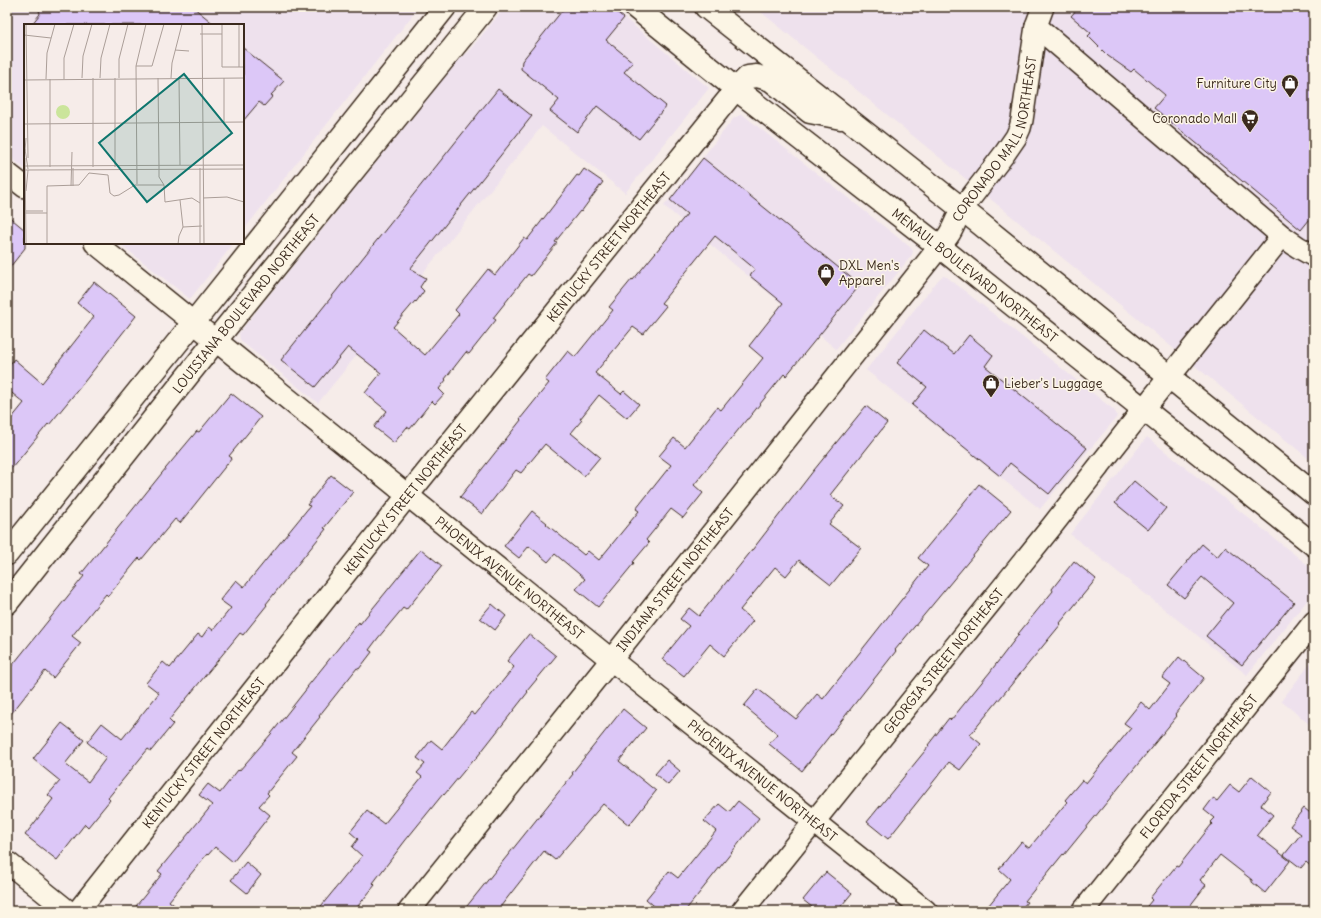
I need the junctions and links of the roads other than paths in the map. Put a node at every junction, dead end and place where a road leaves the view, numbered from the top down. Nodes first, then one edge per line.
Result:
1 (445, 7) edge
2 (486, 7) edge
3 (635, 7) edge
4 (706, 7) edge
5 (1039, 16) edge
6 (736, 89) junction
7 (846, 119) junction
8 (7, 173) edge
9 (24, 186) edge
10 (962, 209) junction
11 (1282, 236) junction
12 (96, 244) edge
13 (940, 247) junction
14 (1314, 256) edge
15 (194, 322) junction
16 (216, 340) junction
17 (1169, 376) junction
18 (1143, 410) junction
19 (1314, 494) edge
20 (408, 496) junction
21 (1314, 545) edge
22 (7, 554) edge
23 (7, 603) edge
24 (1314, 622) edge
25 (611, 660) junction
26 (814, 821) junction
27 (7, 862) edge
28 (68, 911) edge
29 (78, 911) edge
30 (409, 911) edge
31 (742, 911) edge
32 (926, 911) edge
33 (1083, 911) edge

1 - 15 main road
2 - 16 main road, LOUISIANA BOULEVARD NORTHEAST
3 - 6 main road, MENAUL BOULEVARD NORTHEAST
4 - 7 main road
5 - 10 street, CORONADO MALL NORTHEAST
5 - 11 street
6 - 7 main road
6 - 13 main road, MENAUL BOULEVARD NORTHEAST
6 - 20 street, KENTUCKY STREET NORTHEAST
7 - 10 main road
8 - 9 street
10 - 13 street, CORONADO MALL NORTHEAST
10 - 17 main road
11 - 14 street
11 - 17 street
12 - 15 street, PHOENIX AVENUE NORTHEAST
13 - 18 main road, MENAUL BOULEVARD NORTHEAST
13 - 25 street, INDIANA STREET NORTHEAST
15 - 16 street, PHOENIX AVENUE NORTHEAST
15 - 22 main road
16 - 20 street, PHOENIX AVENUE NORTHEAST
16 - 23 main road, LOUISIANA BOULEVARD NORTHEAST
17 - 18 street
17 - 19 main road
18 - 21 main road, MENAUL BOULEVARD NORTHEAST
18 - 26 street, GEORGIA STREET NORTHEAST
20 - 25 street, PHOENIX AVENUE NORTHEAST
20 - 29 street, KENTUCKY STREET NORTHEAST
24 - 33 street, FLORIDA STREET NORTHEAST
25 - 26 street, PHOENIX AVENUE NORTHEAST
25 - 30 street, INDIANA STREET NORTHEAST
26 - 31 street, GEORGIA STREET NORTHEAST
26 - 32 street, PHOENIX AVENUE NORTHEAST
27 - 28 street

